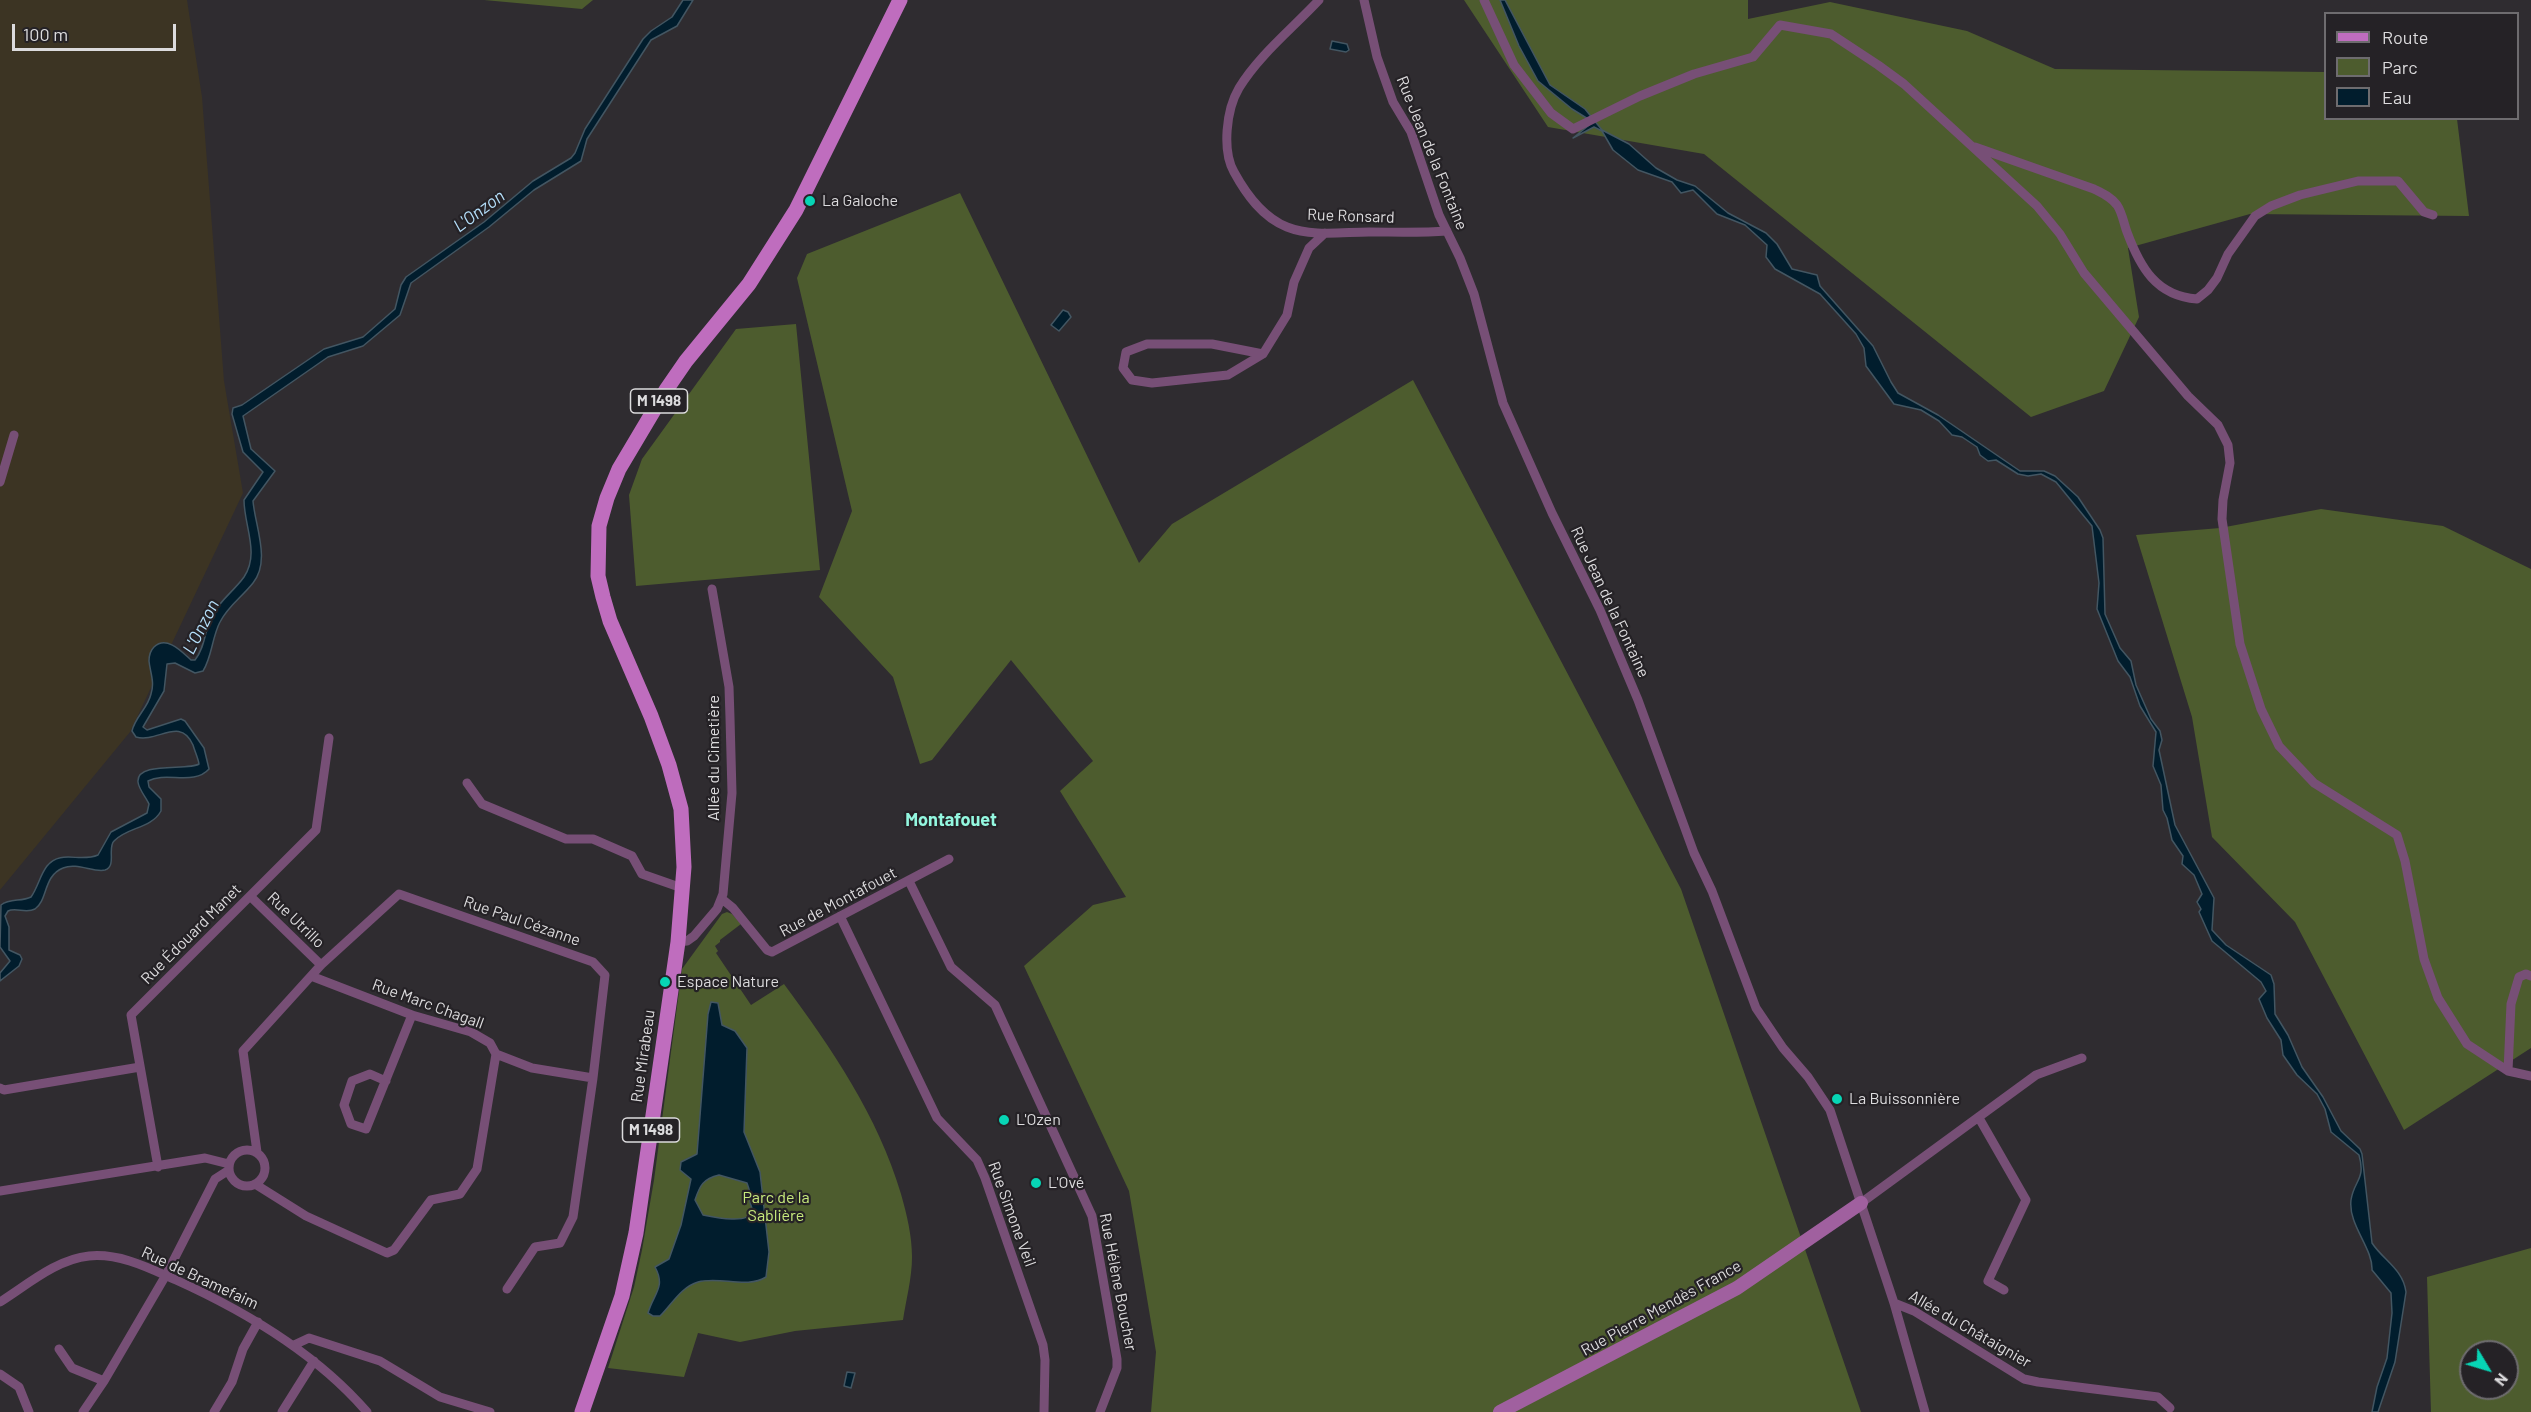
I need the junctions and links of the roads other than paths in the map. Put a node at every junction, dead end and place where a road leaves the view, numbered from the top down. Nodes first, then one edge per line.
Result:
1 (900, 0) edge
2 (1319, 0) edge
3 (1364, 0) edge
4 (1485, 0) edge
5 (1970, 145) junction
6 (2433, 215) dead end
7 (1447, 231) junction
8 (1325, 233) junction
9 (1263, 354) junction
10 (14, 435) dead end
11 (0, 482) edge
12 (712, 589) dead end
13 (329, 738) dead end
14 (467, 783) dead end
15 (950, 859) dead end
16 (909, 881) junction
17 (682, 888) junction
18 (250, 896) junction
19 (722, 899) junction
20 (840, 916) junction
21 (678, 942) junction
22 (321, 965) junction
23 (311, 976) junction
24 (2531, 976) edge
25 (412, 1015) junction
26 (496, 1054) junction
27 (2082, 1058) dead end
28 (140, 1067) junction
29 (2508, 1071) junction
30 (2531, 1076) edge
31 (593, 1078) junction
32 (386, 1081) junction
33 (0, 1088) edge
34 (1979, 1118) junction
35 (257, 1152) junction
36 (158, 1167) junction
37 (229, 1167) junction
38 (255, 1184) junction
39 (0, 1191) edge
40 (1861, 1203) junction
41 (166, 1275) junction
42 (507, 1289) dead end
43 (2004, 1290) dead end
44 (0, 1302) edge
45 (1894, 1303) junction
46 (258, 1322) junction
47 (294, 1345) junction
48 (59, 1349) dead end
49 (315, 1361) junction
50 (0, 1374) edge
51 (104, 1381) junction
52 (2170, 1408) dead end
53 (29, 1412) edge
54 (83, 1412) edge
55 (214, 1412) edge
56 (282, 1412) edge
57 (367, 1412) edge
58 (490, 1412) edge
59 (582, 1412) edge
60 (1044, 1412) edge
61 (1100, 1412) edge
62 (1500, 1412) edge
63 (1925, 1412) edge

1 - 17 main road, Rue Mirabeau / M 1498
2 - 8 street, Rue Ronsard
3 - 7 street, Rue Jean de la Fontaine
4 - 5 street
5 - 6 street
5 - 29 street
7 - 8 street, Rue Ronsard
7 - 40 street, Rue Jean de la Fontaine
8 - 9 street
9 - 9 street
10 - 11 street
12 - 19 street, Allée du Cimetière
13 - 18 street, Rue Édouard Manet
14 - 17 street
15 - 16 street, Rue de Montafouet
16 - 20 street, Rue de Montafouet
16 - 61 street, Rue Hélène Boucher
17 - 21 main road, Rue Mirabeau / M 1498
18 - 22 street, Rue Utrillo
18 - 28 street, Rue Édouard Manet
19 - 20 street, Rue de Montafouet
19 - 21 street
20 - 60 street, Rue Simone Veil
21 - 59 main road, Rue Mirabeau / M 1498
22 - 23 street, Rue Paul Cézanne
22 - 31 street, Rue Paul Cézanne
23 - 25 street, Rue Marc Chagall
23 - 35 street, Rue Paul Cézanne
24 - 29 street
25 - 26 street, Rue Marc Chagall
25 - 32 street
26 - 31 street
26 - 38 street
27 - 34 street
28 - 33 street
28 - 36 street, Rue Édouard Manet
29 - 30 street
31 - 42 street, Rue Paul Cézanne
32 - 32 street
34 - 40 street
34 - 43 street
35 - 37 street
35 - 38 street
36 - 37 street
36 - 39 street
37 - 38 street
37 - 41 street
40 - 45 street, Rue Jean de la Fontaine
40 - 62 street, Rue Pierre Mendès France
41 - 44 street, Rue de Bramefaim
41 - 46 street, Rue de Bramefaim
41 - 51 street
45 - 52 street, Allée du Châtaignier
45 - 63 street, Rue Jean de la Fontaine
46 - 47 street, Rue de Bramefaim
46 - 55 street
47 - 49 street, Rue de Bramefaim
47 - 58 street
48 - 51 street
49 - 56 street
49 - 57 street, Rue de Bramefaim
50 - 53 street
51 - 54 street

